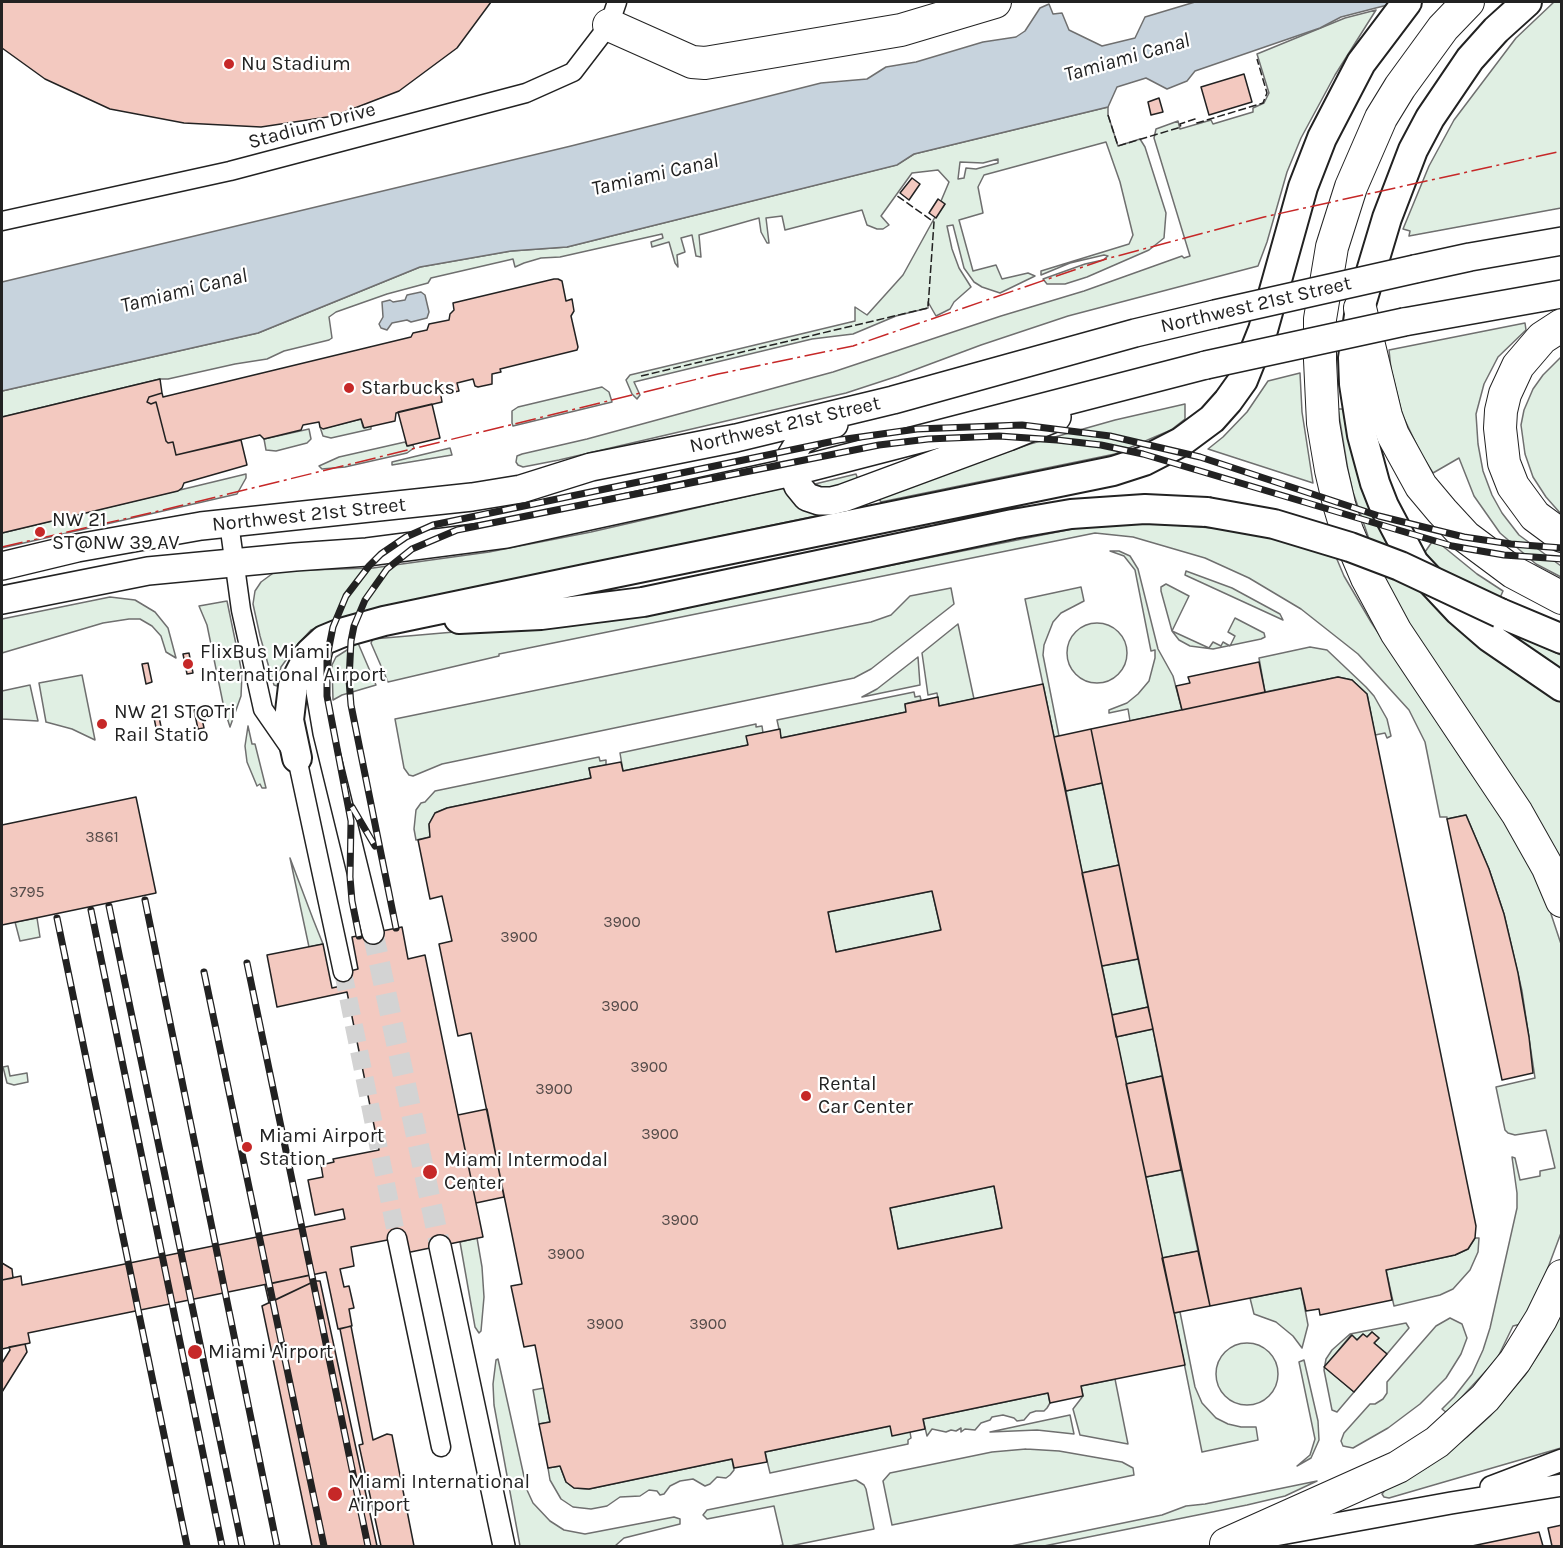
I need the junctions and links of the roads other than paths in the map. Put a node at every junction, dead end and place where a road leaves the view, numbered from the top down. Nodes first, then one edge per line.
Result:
1 (995, 2) edge
2 (1407, 2) edge
3 (1468, 2) edge
4 (1527, 2) edge
5 (613, 13) edge
6 (2, 220) edge
7 (1562, 241) edge
8 (1562, 294) edge
9 (1360, 308) junction
10 (1562, 324) edge
11 (1152, 378) junction
12 (892, 400) junction
13 (792, 472) junction
14 (230, 523) junction
15 (1562, 536) edge
16 (235, 562) junction
17 (2, 566) edge
18 (1562, 598) edge
19 (2, 600) edge
20 (409, 616) junction
21 (1562, 639) edge
22 (324, 640) junction
23 (1562, 687) edge
24 (297, 758) junction
25 (1562, 901) edge
26 (373, 933) tunnel mouth
27 (343, 972) tunnel mouth
28 (397, 1238) tunnel mouth
29 (440, 1246) tunnel mouth
30 (1562, 1276) edge
31 (441, 1447) dead end
32 (1562, 1460) edge
33 (1562, 1485) edge
34 (1451, 1503) junction
35 (1220, 1545) edge
36 (504, 1546) edge

1 - 5 highway
2 - 20 highway
3 - 25 highway
4 - 9 highway
5 - 6 street, Stadium Drive
7 - 12 main road, Northwest 21st Street, bridge
8 - 11 main road, Northwest 21st Street, bridge
9 - 18 highway
9 - 23 highway
10 - 15 highway
11 - 13 main road, Northwest 21st Street
11 - 13 main road
12 - 13 main road
12 - 14 main road, Northwest 21st Street
13 - 16 main road, Northwest 21st Street
14 - 16 street
14 - 17 main road, Northwest 21st Street
16 - 19 main road, Northwest 21st Street
16 - 24 street
20 - 21 highway, bridge
20 - 22 highway
22 - 24 highway
22 - 26 street
24 - 27 street
28 - 31 street
29 - 36 street
30 - 35 highway
32 - 34 street
33 - 34 street
34 - 35 street

